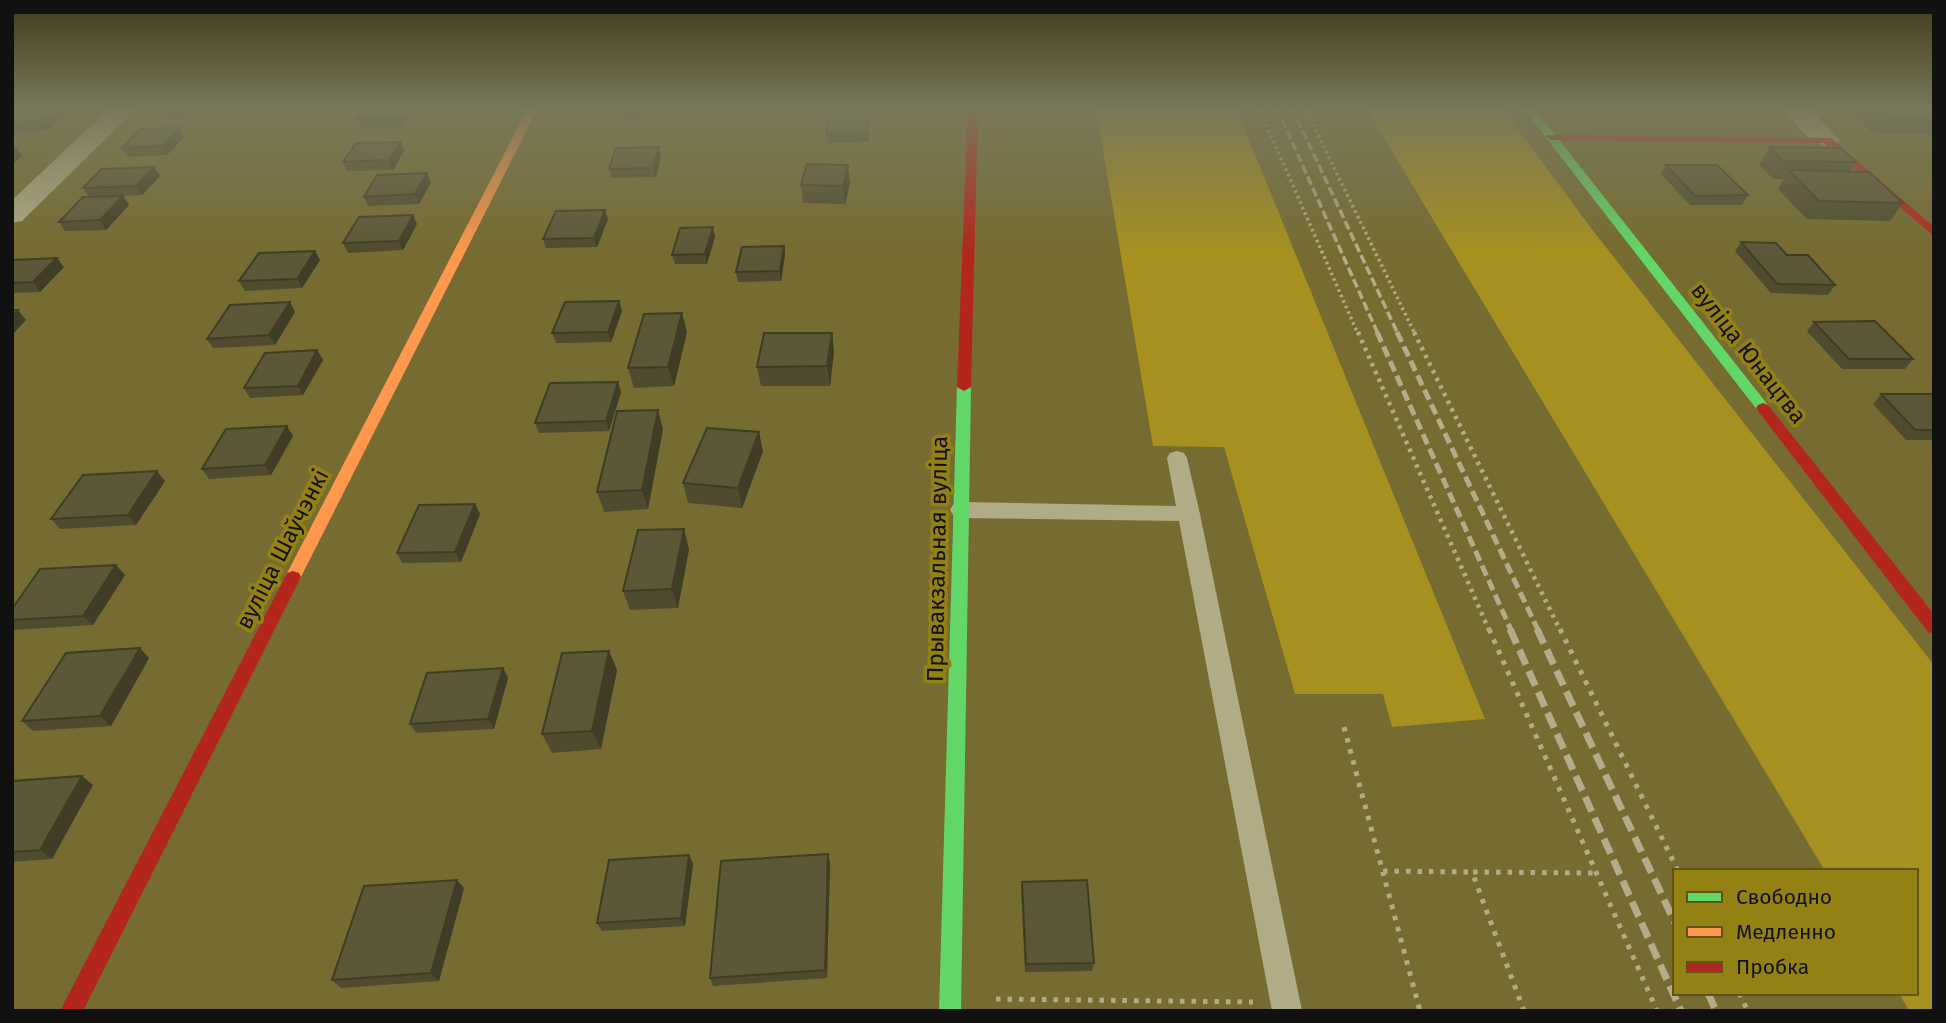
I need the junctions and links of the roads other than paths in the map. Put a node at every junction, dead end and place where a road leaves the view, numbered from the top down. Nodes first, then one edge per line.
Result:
1 (75, 156) edge
2 (509, 156) edge
3 (971, 156) edge
4 (1566, 156) edge
5 (1846, 156) edge
6 (12, 215) edge
7 (1934, 233) edge
8 (1177, 458) dead end
9 (960, 510) junction
10 (1189, 514) junction
11 (1934, 627) edge
12 (950, 1005) edge
13 (1286, 1007) edge
14 (71, 1011) edge

1 - 6 street
2 - 14 street, вуліца Шаўчэнкі
3 - 9 street, Прывакзальная вуліца
4 - 11 street, вуліца Юнацтва
5 - 7 street
8 - 10 lane
9 - 10 lane
9 - 12 street, Прывакзальная вуліца
10 - 13 lane

